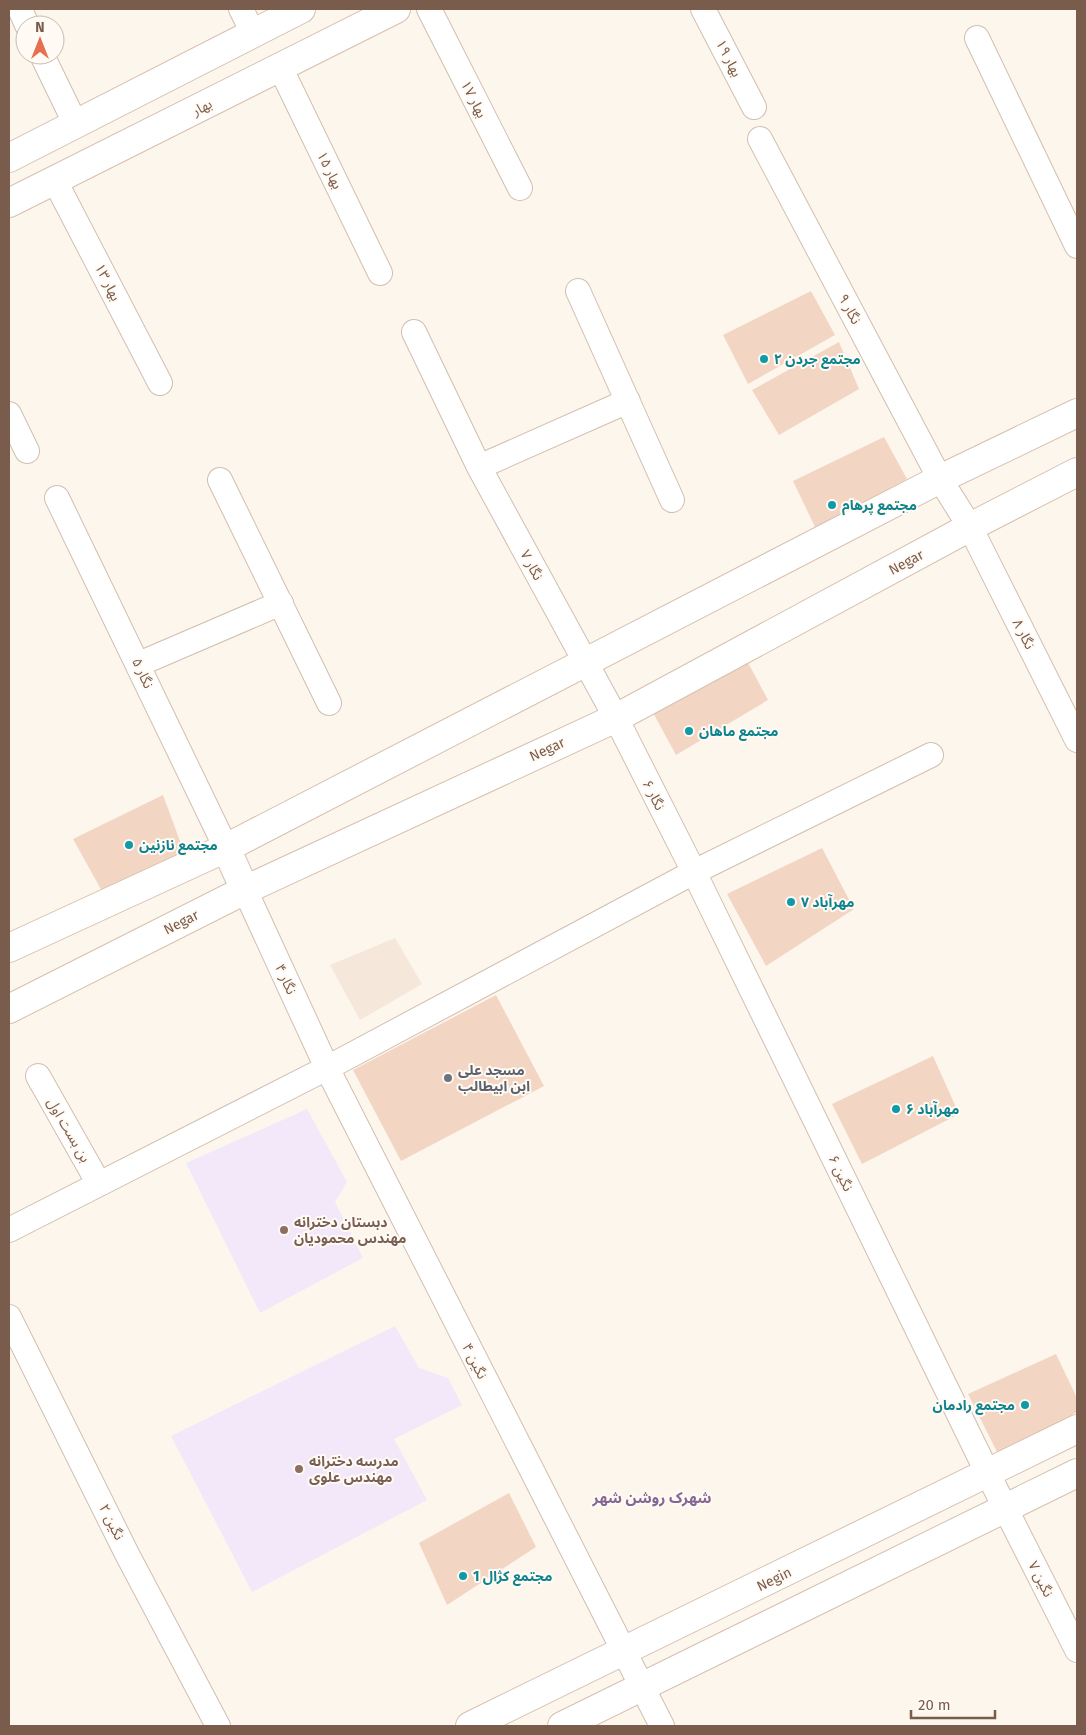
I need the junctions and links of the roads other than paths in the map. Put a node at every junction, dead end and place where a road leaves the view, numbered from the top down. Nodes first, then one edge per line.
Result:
1 (241, 9) edge
2 (301, 9) edge
3 (396, 9) edge
4 (430, 9) edge
5 (704, 9) edge
6 (253, 33) junction
7 (978, 38) dead end
8 (47, 65) edge
9 (280, 67) junction
10 (754, 107) dead end
11 (75, 124) junction
12 (760, 139) dead end
13 (9, 158) edge
14 (55, 181) junction
15 (520, 188) dead end
16 (9, 204) edge
17 (1077, 246) edge
18 (380, 273) dead end
19 (578, 291) dead end
20 (414, 332) dead end
21 (160, 383) dead end
22 (628, 401) junction
23 (1077, 413) edge
24 (9, 414) edge
25 (27, 450) dead end
26 (479, 467) junction
27 (1077, 472) edge
28 (940, 479) junction
29 (220, 480) dead end
30 (57, 498) dead end
31 (672, 500) dead end
32 (970, 527) junction
33 (281, 603) junction
34 (139, 664) junction
35 (585, 664) junction
36 (329, 702) dead end
37 (616, 718) junction
38 (1077, 740) edge
39 (931, 755) dead end
40 (226, 848) junction
41 (694, 872) junction
42 (245, 890) junction
43 (9, 948) edge
44 (9, 1009) edge
45 (327, 1068) junction
46 (38, 1076) dead end
47 (99, 1184) junction
48 (9, 1230) edge
49 (9, 1317) edge
50 (1077, 1429) edge
51 (1077, 1472) edge
52 (988, 1474) junction
53 (1006, 1508) junction
54 (1077, 1650) edge
55 (624, 1653) junction
56 (642, 1687) junction
57 (218, 1726) edge
58 (470, 1726) edge
59 (562, 1726) edge
60 (662, 1726) edge

1 - 6 street
2 - 6 street
3 - 9 street, بهار
4 - 15 street, بهار ۱۷
5 - 10 street, بهار ۱۹
6 - 11 street
7 - 17 street
8 - 11 street
9 - 14 street, بهار
9 - 18 street, بهار ۱۵
11 - 13 street
12 - 28 street, نگار ۹
14 - 16 street, بهار
14 - 21 street, بهار ۱۳
19 - 22 street
20 - 26 street, نگار ۷
22 - 26 street
22 - 31 street
23 - 28 street
24 - 25 street
26 - 35 street, نگار ۷
27 - 32 street, Negar
28 - 32 street, نگار ۹
28 - 35 street
29 - 33 street
30 - 34 street, نگار ۵
32 - 37 street, Negar
32 - 38 street, نگار ۸
33 - 34 street
33 - 36 street
34 - 40 street, نگار ۵
35 - 37 street, نگار ۷
35 - 40 street
37 - 41 street, نگار ۶
37 - 42 street, Negar
39 - 41 street
40 - 42 street
40 - 43 street
41 - 45 street
41 - 52 street, نگین ۶
42 - 44 street, Negar
42 - 45 street, نگار ۴
45 - 47 street
45 - 55 street, نگین ۴
46 - 47 street, بن بست اول
47 - 48 street
49 - 57 street, نگین ۲
50 - 52 street, Negin
51 - 53 street
52 - 53 street, نگین ۶
52 - 55 street, Negin
53 - 54 street, نگین ۷
53 - 56 street
55 - 56 street, نگین ۴
55 - 58 street, Negin
56 - 59 street
56 - 60 street, نگین ۴

